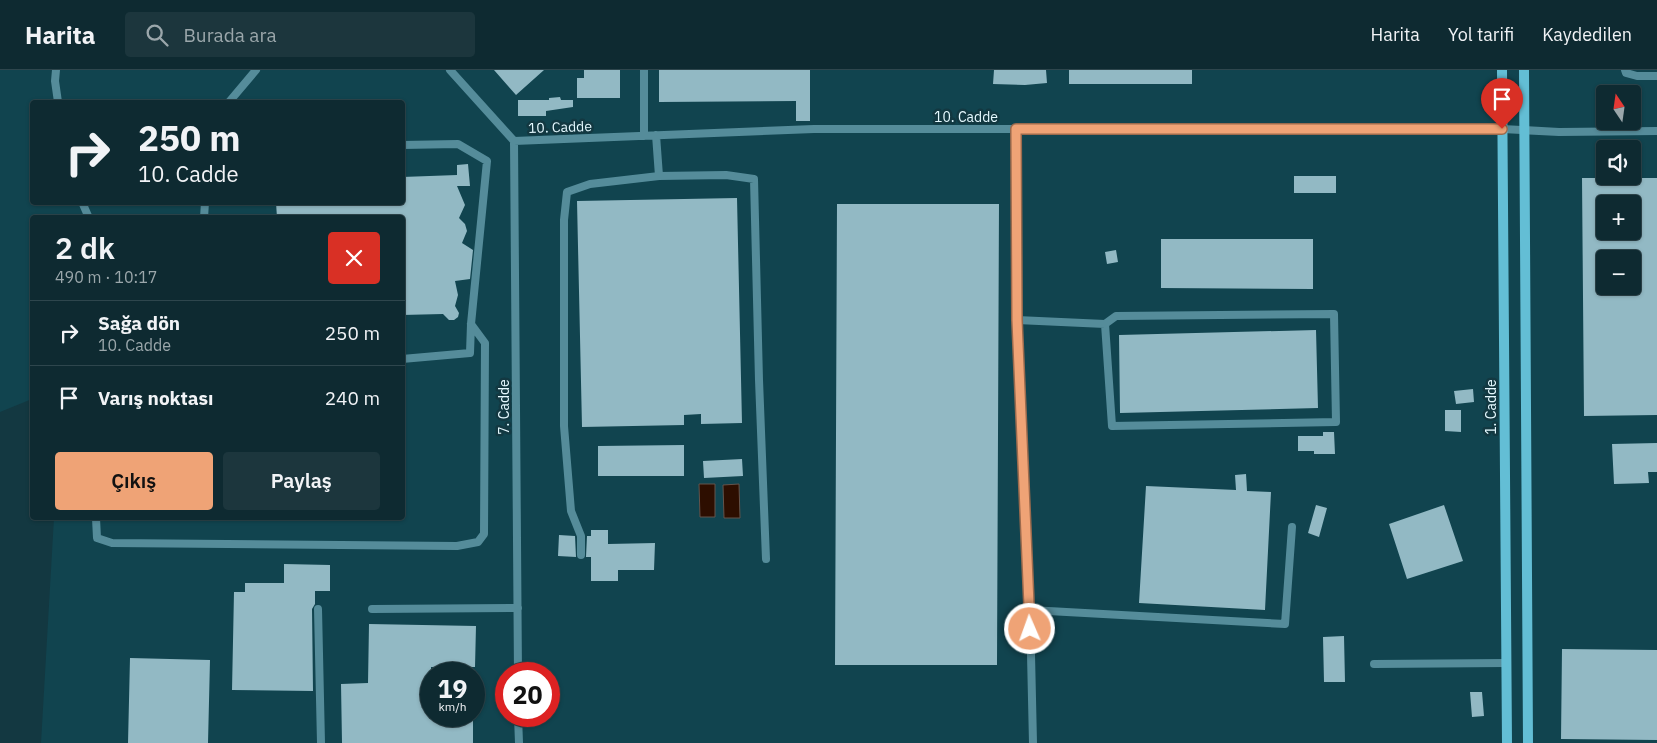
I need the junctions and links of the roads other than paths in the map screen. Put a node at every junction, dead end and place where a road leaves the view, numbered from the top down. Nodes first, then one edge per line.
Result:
1 (56, 70) edge
2 (256, 70) edge
3 (450, 70) edge
4 (644, 70) edge
5 (1502, 70) edge
6 (1524, 70) edge
7 (1625, 70) edge
8 (1657, 76) edge
9 (58, 100) edge
10 (231, 100) edge
11 (1016, 129) junction
12 (1502, 129) junction
13 (1525, 131) junction
14 (1657, 131) edge
15 (656, 135) junction
16 (644, 136) junction
17 (514, 141) junction
18 (405, 146) edge
19 (659, 176) junction
20 (1017, 320) junction
21 (471, 324) junction
22 (1105, 324) junction
23 (405, 359) edge
24 (96, 520) edge
25 (1292, 527) dead end
26 (581, 554) dead end
27 (766, 558) dead end
28 (518, 608) junction
29 (318, 609) dead end
30 (372, 609) dead end
31 (1030, 610) junction
32 (518, 662) edge
33 (1506, 663) junction
34 (1374, 664) dead end
35 (518, 727) edge
36 (321, 743) edge
37 (519, 743) edge
38 (1033, 743) edge
39 (1507, 743) edge
40 (1528, 743) edge

1 - 9 lane
2 - 10 lane
3 - 17 lane
4 - 16 lane
5 - 12 street, 1. Cadde
6 - 13 street
7 - 8 lane
11 - 12 lane, 10. Cadde
11 - 15 lane, 10. Cadde
11 - 20 lane
12 - 13 lane, 10. Cadde
12 - 33 street, 1. Cadde
13 - 14 lane, 10. Cadde
13 - 40 street
15 - 16 lane, 10. Cadde
15 - 19 lane
16 - 17 lane, 10. Cadde
17 - 28 lane, 7. Cadde
18 - 21 lane
19 - 26 lane
19 - 27 lane
20 - 22 lane
20 - 31 lane
21 - 23 lane
21 - 24 lane
22 - 22 lane
25 - 31 lane
28 - 30 lane
28 - 32 lane, 7. Cadde
29 - 36 lane
31 - 38 lane
33 - 34 lane
33 - 39 street, 1. Cadde
35 - 37 lane

